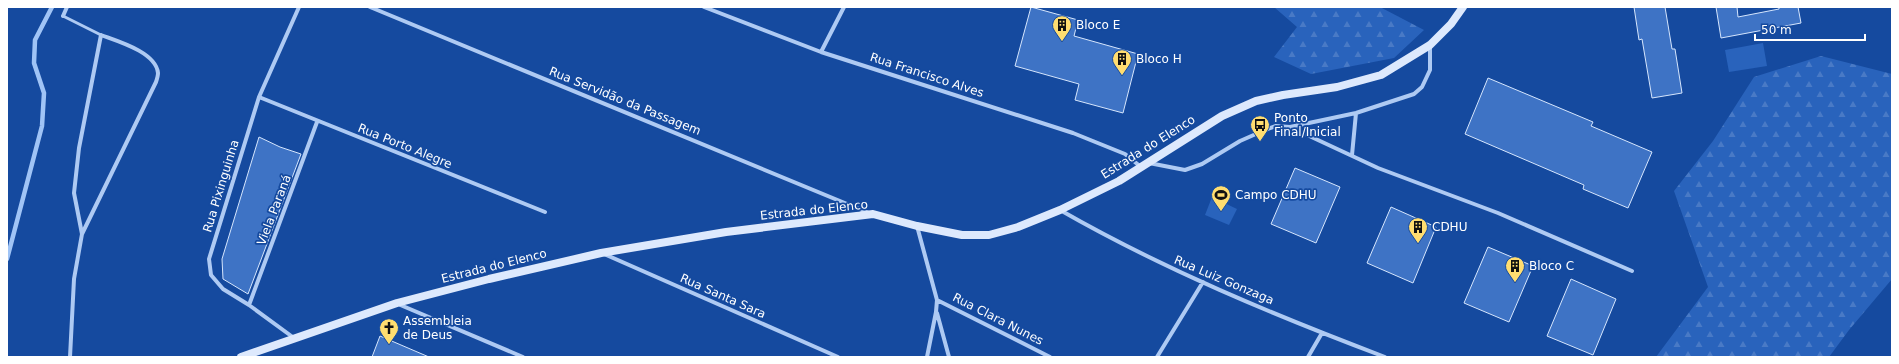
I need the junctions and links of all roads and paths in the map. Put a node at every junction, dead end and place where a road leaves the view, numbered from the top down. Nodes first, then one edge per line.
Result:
1 (67, 7) edge
2 (299, 7) edge
3 (370, 7) edge
4 (704, 7) edge
5 (844, 7) edge
6 (1463, 7) edge
7 (63, 16) joint
8 (101, 35) junction
9 (1430, 44) junction
10 (821, 52) junction
11 (259, 97) junction
12 (1356, 113) junction
13 (318, 122) junction
14 (1290, 127) junction
15 (1352, 155) junction
16 (1145, 165) junction
17 (1060, 210) junction
18 (545, 212) dead end
19 (873, 214) junction
20 (917, 226) junction
21 (82, 234) junction
22 (601, 253) junction
23 (1632, 271) dead end
24 (1203, 282) junction
25 (937, 300) junction
26 (397, 304) junction
27 (249, 305) junction
28 (936, 312) junction
29 (1322, 333) junction
30 (294, 338) junction
31 (252, 355) edge
32 (70, 357) edge
33 (241, 357) edge
34 (523, 357) edge
35 (838, 357) edge
36 (927, 357) edge
37 (949, 357) edge
38 (1050, 357) edge
39 (1157, 357) edge
40 (1308, 357) edge
41 (1385, 357) edge

1 - 7 street
2 - 11 street, Rua Pixinguinha
3 - 19 street, Rua Servidão da Passagem
4 - 10 street, Rua Francisco Alves
5 - 10 street
6 - 9 street, Estrada do Elenco
7 - 8 lane
8 - 21 street
8 - 21 street
9 - 12 street
9 - 16 street, Estrada do Elenco
10 - 16 street, Rua Francisco Alves
11 - 13 street, Rua Porto Alegre
11 - 27 street, Rua Pixinguinha
12 - 14 street
12 - 15 street
13 - 18 street, Rua Porto Alegre
13 - 27 street, Viela Paraná
14 - 15 street
14 - 16 street
15 - 23 street
16 - 17 street, Estrada do Elenco
17 - 20 street, Estrada do Elenco
17 - 24 street, Rua Luiz Gonzaga
19 - 20 street, Estrada do Elenco
19 - 22 street, Estrada do Elenco
20 - 25 street
21 - 32 street
22 - 26 street, Estrada do Elenco
22 - 35 street, Rua Santa Sara
24 - 29 street, Rua Luiz Gonzaga
24 - 39 street
25 - 28 street
25 - 38 street, Rua Clara Nunes
26 - 30 street, Estrada do Elenco
26 - 34 street
27 - 30 street, Rua Pixinguinha
28 - 36 street
28 - 37 street
29 - 40 street
29 - 41 street, Rua Luiz Gonzaga
30 - 31 street, Estrada do Elenco
31 - 33 street, Estrada do Elenco

